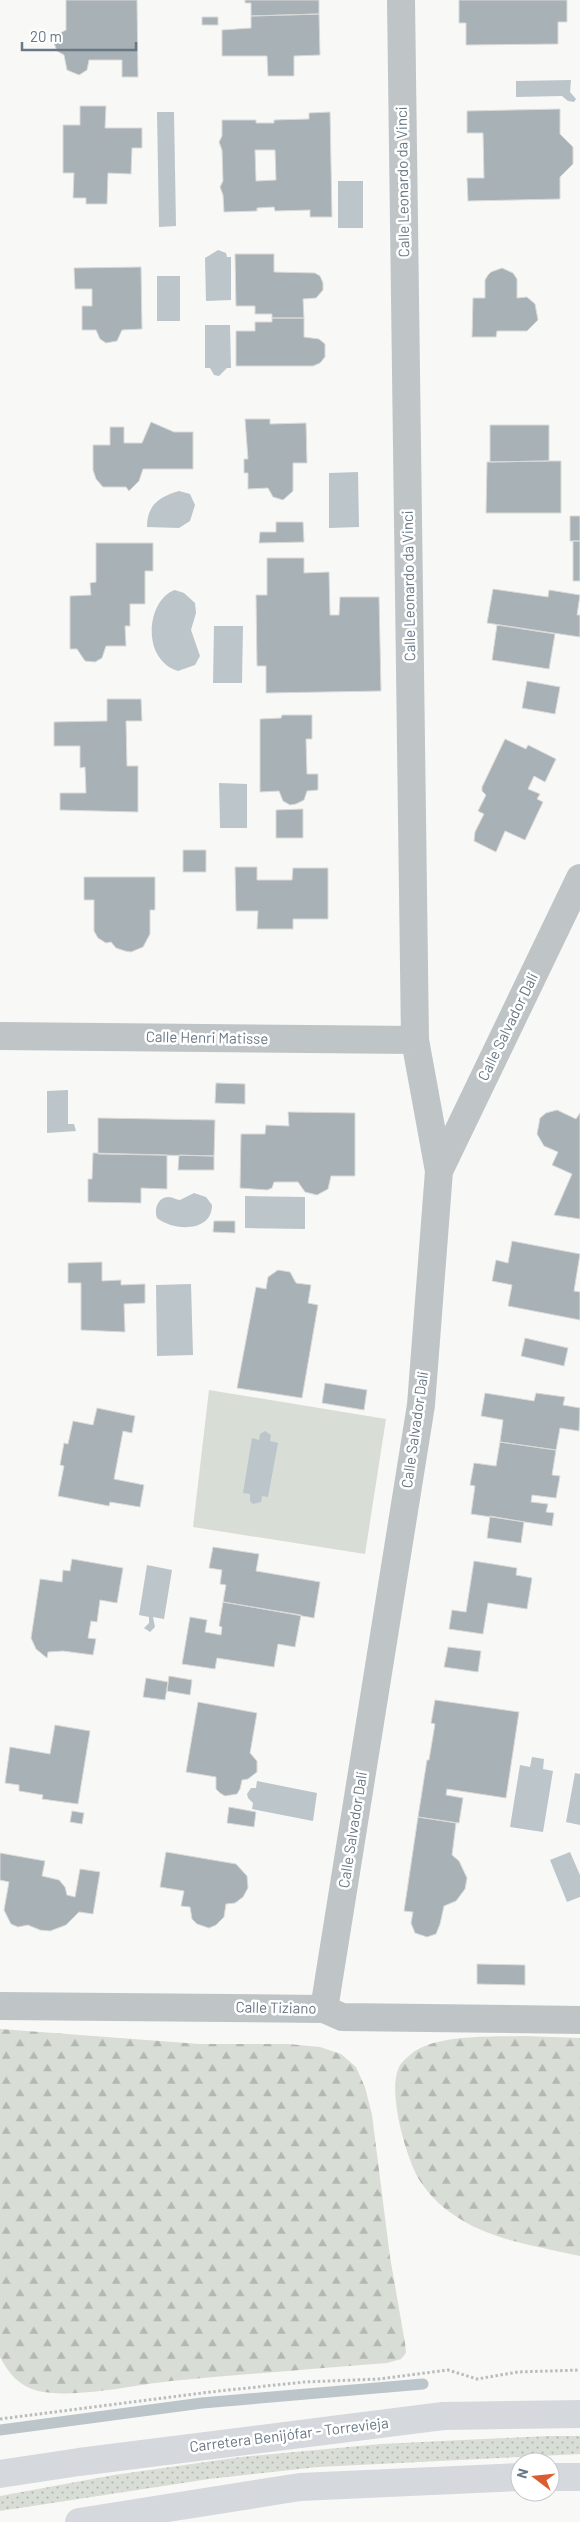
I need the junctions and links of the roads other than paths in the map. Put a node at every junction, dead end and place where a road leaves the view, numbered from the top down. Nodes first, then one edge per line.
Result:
1 (401, 0) edge
2 (580, 878) edge
3 (0, 1036) edge
4 (415, 1040) junction
5 (439, 1171) junction
6 (0, 2006) edge
7 (324, 2009) junction
8 (580, 2020) edge
9 (580, 2414) edge
10 (0, 2474) edge
11 (510, 2477) edge
12 (560, 2477) edge
13 (580, 2477) edge
14 (79, 2522) edge

1 - 4 street, Calle Leonardo da Vinci
2 - 5 street, Calle Salvador Dalí
3 - 4 street, Calle Henri Matisse
4 - 5 street, Calle Leonardo da Vinci
5 - 7 street, Calle Salvador Dalí
6 - 7 street, Calle Tiziano
7 - 8 street, Calle Tiziano
9 - 10 main road, Carretera Benijófar - Torrevieja
11 - 14 main road
12 - 13 main road

